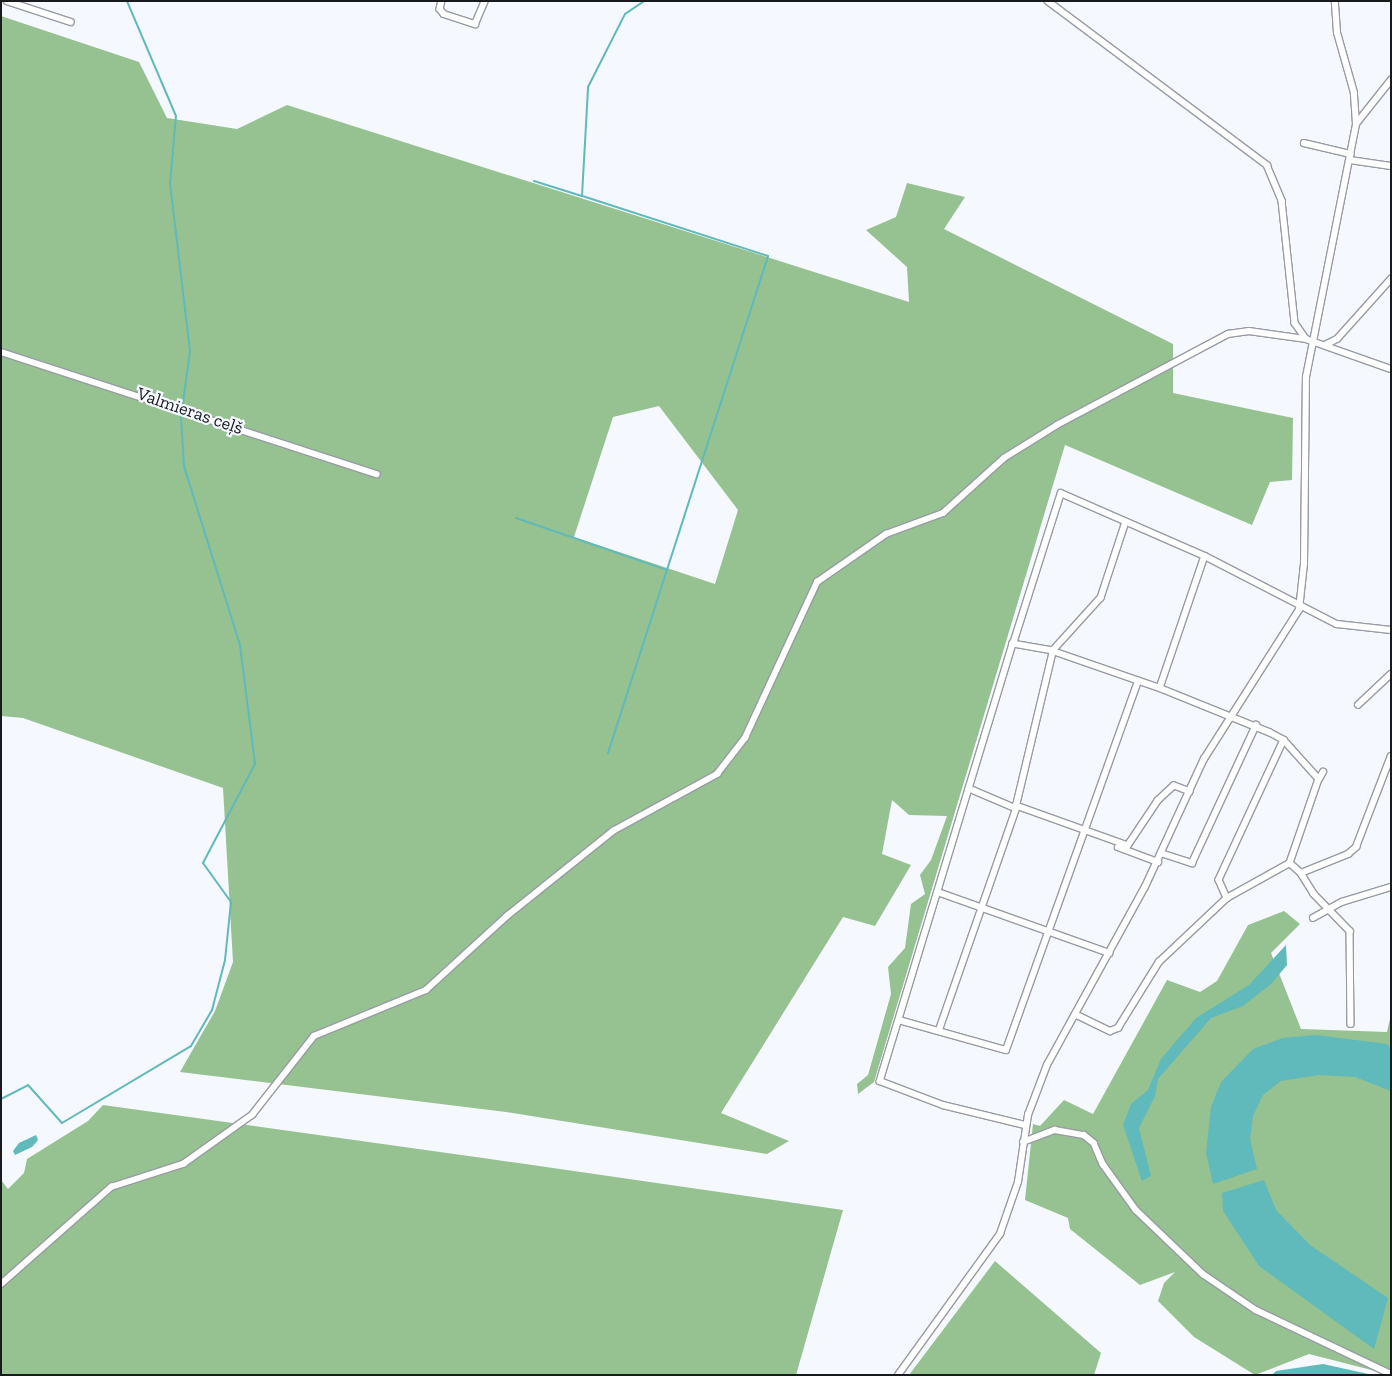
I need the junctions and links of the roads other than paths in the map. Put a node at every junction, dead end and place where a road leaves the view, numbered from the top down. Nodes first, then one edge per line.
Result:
1 (6, 1) edge
2 (442, 1) edge
3 (485, 1) edge
4 (1048, 1) edge
5 (1335, 1) edge
6 (71, 22) dead end
7 (1391, 80) edge
8 (1383, 92) junction
9 (1391, 93) edge
10 (1356, 124) junction
11 (1304, 143) dead end
12 (1350, 157) junction
13 (1391, 166) edge
14 (1391, 279) edge
15 (1306, 339) junction
16 (1311, 343) junction
17 (1325, 345) junction
18 (1, 352) edge
19 (1391, 369) edge
20 (377, 474) dead end
21 (1126, 522) junction
22 (1205, 556) junction
23 (1300, 604) junction
24 (1391, 630) edge
25 (1013, 644) junction
26 (1052, 651) junction
27 (1391, 674) edge
28 (1138, 680) junction
29 (1160, 688) junction
30 (1358, 705) dead end
31 (1230, 716) junction
32 (1256, 725) junction
33 (1284, 740) junction
34 (1391, 756) edge
35 (1323, 772) dead end
36 (1319, 779) junction
37 (969, 790) junction
38 (1190, 792) junction
39 (1016, 807) junction
40 (1084, 832) junction
41 (1162, 853) junction
42 (1158, 862) junction
43 (1290, 863) junction
44 (1301, 873) junction
45 (1391, 887) edge
46 (938, 892) junction
47 (1227, 898) junction
48 (983, 908) junction
49 (1328, 910) junction
50 (1312, 918) dead end
51 (1049, 930) junction
52 (1110, 953) junction
53 (1075, 1014) junction
54 (899, 1020) junction
55 (1351, 1024) dead end
56 (939, 1030) junction
57 (1025, 1125) junction
58 (1024, 1142) junction
59 (1, 1284) edge
60 (1391, 1374) edge
61 (898, 1375) edge

1 - 6 street
2 - 3 street
4 - 15 street
5 - 10 street
7 - 8 street
8 - 9 street
8 - 10 street
10 - 12 street
11 - 12 street
12 - 13 street
12 - 16 street
14 - 17 street
15 - 16 street
15 - 59 street
16 - 17 street
16 - 23 street
17 - 19 street
18 - 20 street, Valmieras ceļš
21 - 22 street
21 - 25 street
21 - 26 street
22 - 23 street
22 - 29 street
23 - 24 street
23 - 31 street
25 - 26 street
25 - 37 street
26 - 28 street
26 - 39 street
27 - 30 street
28 - 29 street
28 - 40 street
29 - 31 street
31 - 32 street
31 - 38 street
32 - 33 street
32 - 41 street
33 - 36 street
33 - 47 street
34 - 44 street
35 - 36 street
36 - 43 street
37 - 39 street
37 - 46 street
38 - 40 street
38 - 41 street
39 - 40 street
39 - 48 street
40 - 42 street
40 - 51 street
41 - 42 street
42 - 52 street
43 - 44 street
43 - 47 street
44 - 49 street
45 - 49 street
46 - 48 street
46 - 54 street
47 - 53 street
48 - 51 street
48 - 56 street
49 - 50 street
49 - 55 street
51 - 52 street
51 - 56 street
52 - 53 street
53 - 57 street
54 - 56 street
54 - 57 street
57 - 58 street
58 - 60 street
58 - 61 street

